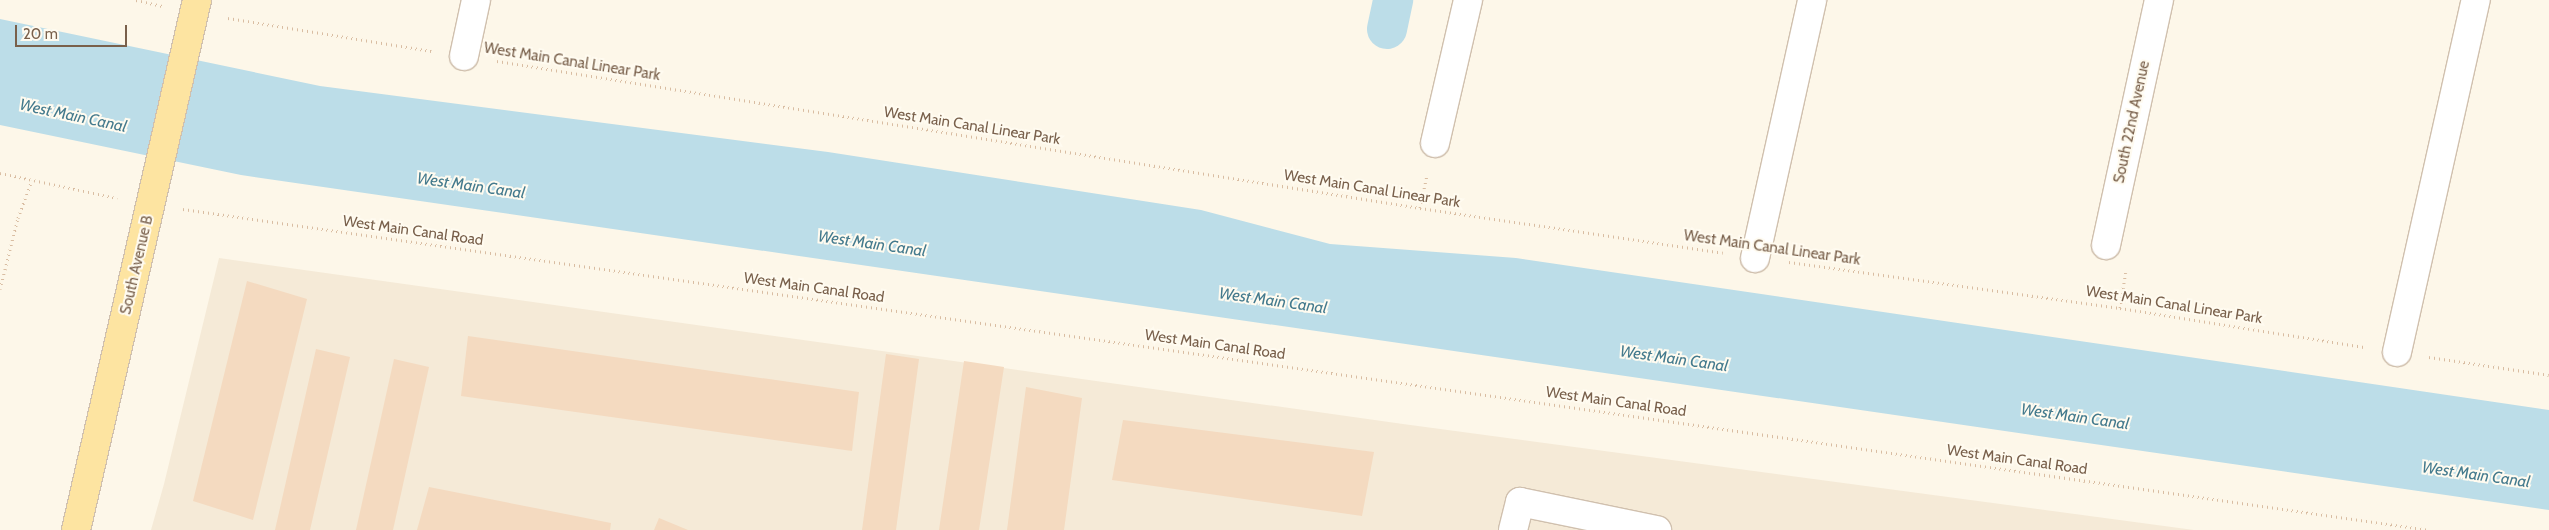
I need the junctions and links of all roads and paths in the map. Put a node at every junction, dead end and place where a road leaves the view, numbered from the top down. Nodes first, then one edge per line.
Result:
1 (476, 0) edge
2 (1468, 0) edge
3 (1812, 0) edge
4 (2159, 0) edge
5 (2476, 0) edge
6 (195, 6) edge
7 (464, 56) junction
8 (1435, 143) dead end
9 (0, 173) edge
10 (32, 180) junction
11 (151, 205) junction
12 (2106, 245) dead end
13 (1755, 258) junction
14 (2128, 263) dead end
15 (0, 289) edge
16 (2120, 308) junction
17 (2397, 352) junction
18 (2549, 375) edge
19 (76, 530) edge
20 (1514, 530) edge
21 (1657, 530) edge
22 (2429, 530) edge

1 - 7 street
2 - 8 street
3 - 13 street
4 - 12 street, South 22nd Avenue
5 - 17 street
6 - 7 path, West Main Canal Linear Park
6 - 11 main road, South Avenue B
7 - 13 path, West Main Canal Linear Park
9 - 10 path, West Main Canal Road
10 - 11 path, West Main Canal Road
10 - 15 path
11 - 19 main road, South Avenue B
11 - 22 path, West Main Canal Road
13 - 16 path, West Main Canal Linear Park
14 - 16 path
16 - 17 path, West Main Canal Linear Park
17 - 18 path, West Main Canal Linear Park
20 - 21 street

